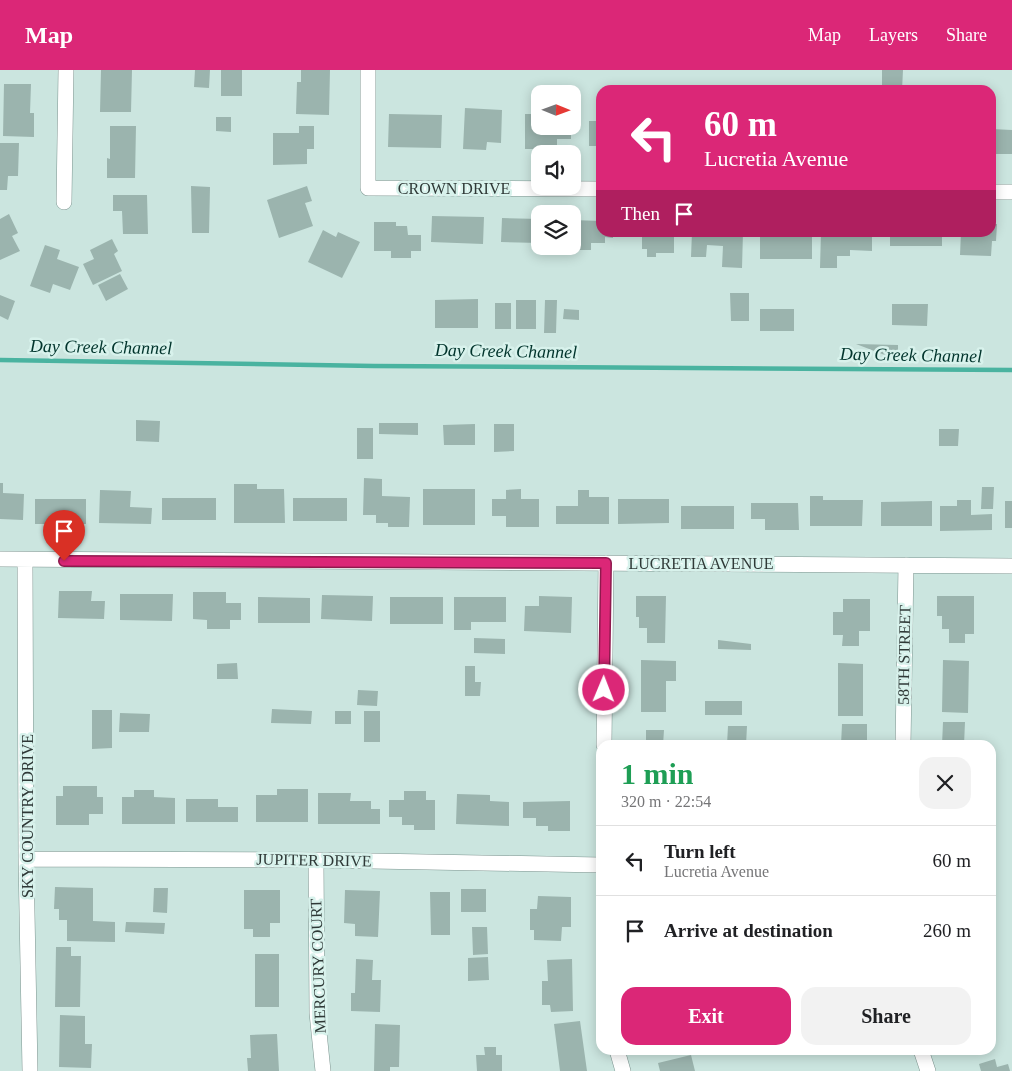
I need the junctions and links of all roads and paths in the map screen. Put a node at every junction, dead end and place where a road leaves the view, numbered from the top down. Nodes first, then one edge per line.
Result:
1 (66, 70) edge
2 (368, 70) edge
3 (596, 189) edge
4 (996, 192) edge
5 (1012, 192) edge
6 (64, 202) dead end
7 (0, 559) edge
8 (26, 560) junction
9 (606, 563) junction
10 (906, 565) junction
11 (1012, 566) edge
12 (604, 740) edge
13 (903, 740) edge
14 (26, 859) junction
15 (316, 860) junction
16 (596, 865) edge
17 (618, 1055) edge
18 (923, 1055) edge
19 (30, 1071) edge
20 (323, 1071) edge
21 (623, 1071) edge
22 (928, 1071) edge

1 - 6 street
2 - 3 street, CROWN DRIVE
4 - 5 street
7 - 8 street, LUCRETIA AVENUE
8 - 9 street, LUCRETIA AVENUE
8 - 14 street, SKY COUNTRY DRIVE
9 - 10 street, LUCRETIA AVENUE
9 - 12 street
10 - 11 street, LUCRETIA AVENUE
10 - 13 street, 58TH STREET
14 - 15 street, JUPITER DRIVE
14 - 19 street, SKY COUNTRY DRIVE
15 - 16 street, JUPITER DRIVE
15 - 20 street, MERCURY COURT
17 - 21 street
18 - 22 street

